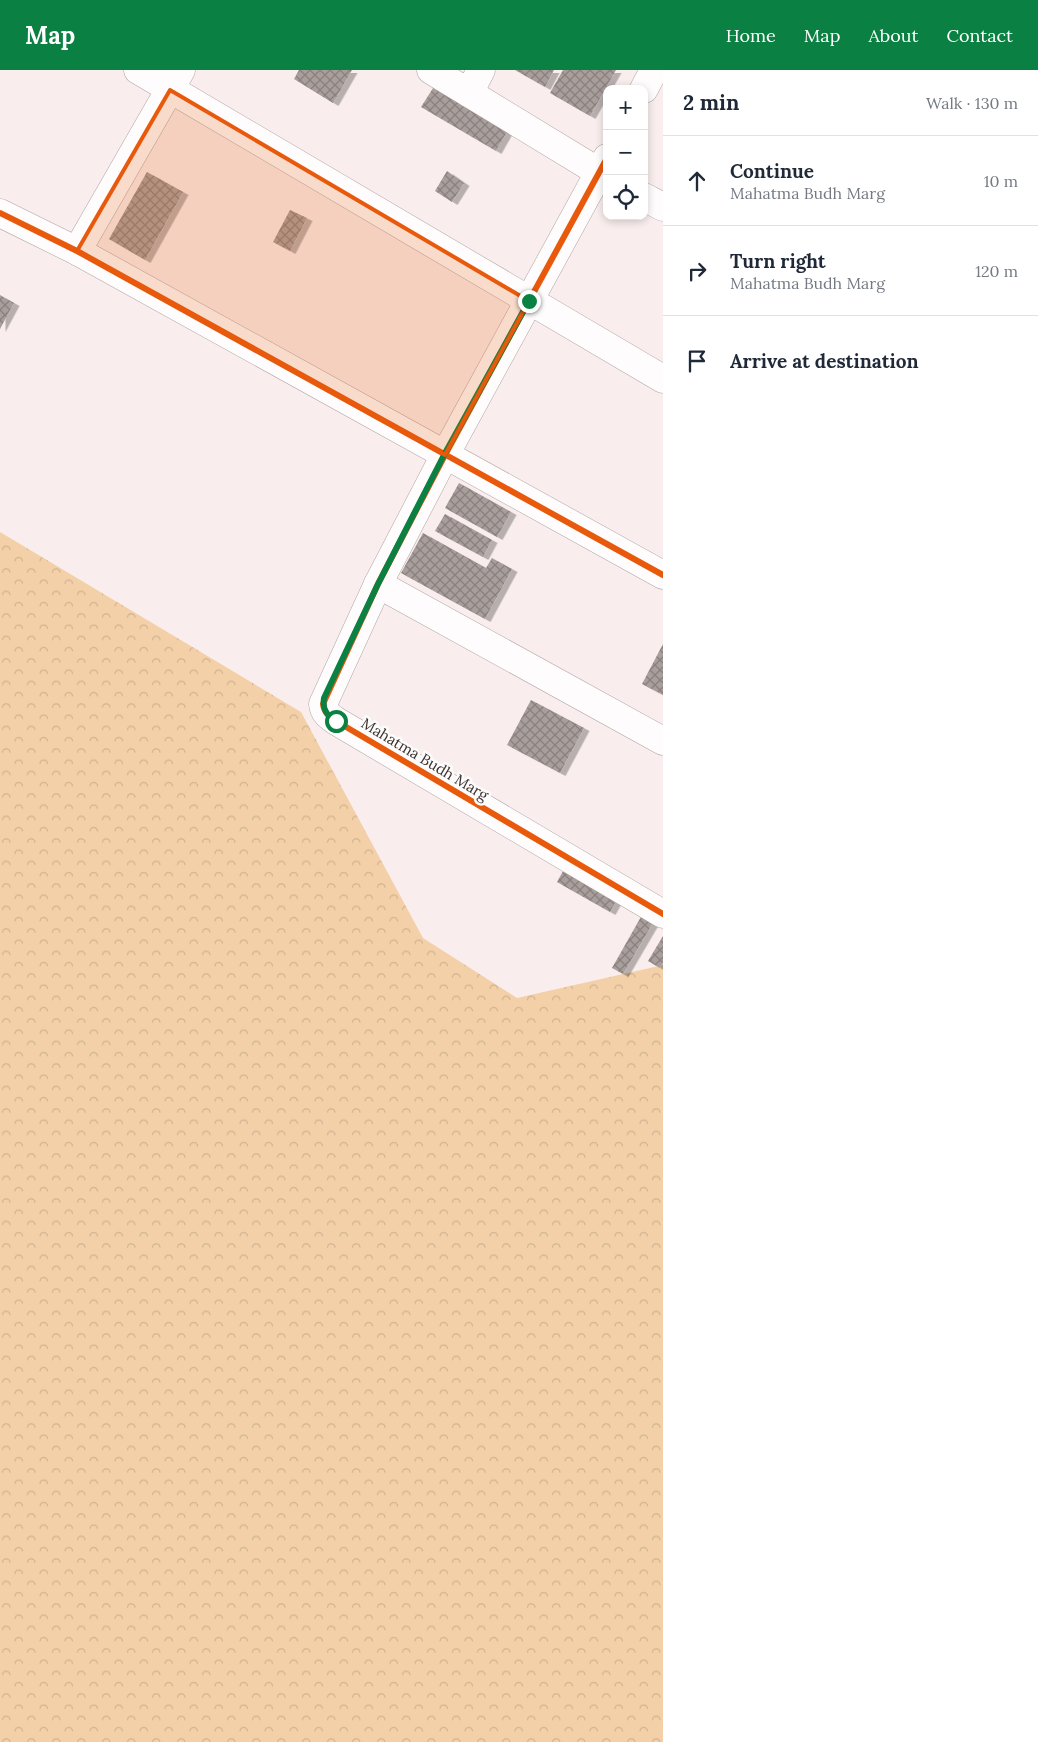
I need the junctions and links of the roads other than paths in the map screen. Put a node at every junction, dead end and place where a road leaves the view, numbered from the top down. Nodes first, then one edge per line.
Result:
1 (138, 70) edge
2 (432, 70) edge
3 (654, 70) edge
4 (175, 80) edge
5 (475, 82) edge
6 (646, 85) edge
7 (603, 168) edge
8 (603, 171) edge
9 (648, 199) edge
10 (663, 207) edge
11 (0, 213) edge
12 (77, 252) junction
13 (529, 301) junction
14 (663, 379) edge
15 (444, 455) junction
16 (663, 574) edge
17 (378, 584) junction
18 (663, 741) edge
19 (663, 914) edge

1 - 4 street
2 - 5 street
3 - 6 street
4 - 12 street
4 - 13 street
5 - 7 street
8 - 13 street, Mahatma Budh Marg
9 - 10 street
11 - 12 street
12 - 15 street
13 - 14 street
13 - 15 street, Mahatma Budh Marg
15 - 16 street
15 - 17 street, Mahatma Budh Marg
17 - 18 street
17 - 19 street, Mahatma Budh Marg

